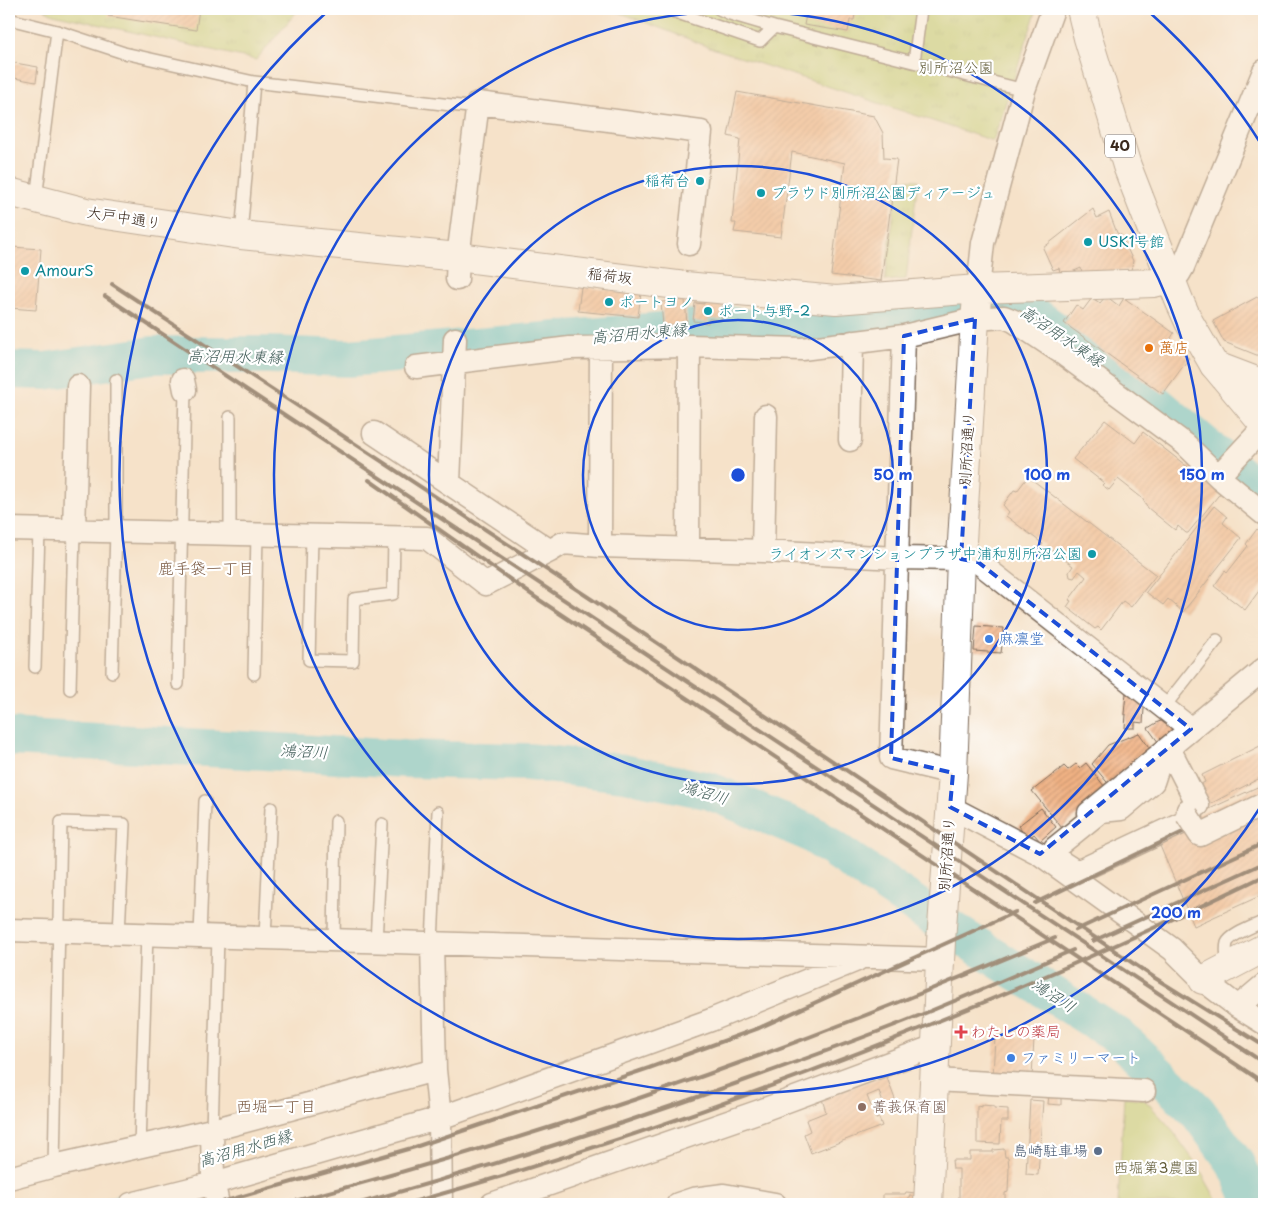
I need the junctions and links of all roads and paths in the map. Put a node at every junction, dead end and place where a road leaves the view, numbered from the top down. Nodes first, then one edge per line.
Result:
1 (666, 9) edge
2 (719, 9) edge
3 (921, 9) edge
4 (1053, 9) edge
5 (1081, 9) edge
6 (9, 19) edge
7 (774, 27) junction
8 (57, 31) junction
9 (914, 62) junction
10 (1264, 72) edge
11 (254, 82) junction
12 (1024, 90) junction
13 (477, 108) junction
14 (9, 192) edge
15 (36, 199) junction
16 (241, 236) junction
17 (689, 244) dead end
18 (458, 268) junction
19 (1170, 279) junction
20 (976, 305) junction
21 (904, 336) junction
22 (852, 342) junction
23 (689, 346) junction
24 (601, 347) junction
25 (454, 353) junction
26 (1214, 365) junction
27 (416, 367) dead end
28 (116, 380) dead end
29 (1264, 384) edge
30 (184, 385) dead end
31 (78, 386) dead end
32 (766, 416) dead end
33 (230, 417) dead end
34 (1264, 426) edge
35 (374, 432) dead end
36 (850, 440) dead end
37 (1227, 467) junction
38 (449, 483) junction
39 (1264, 514) edge
40 (9, 529) edge
41 (39, 530) junction
42 (74, 531) junction
43 (116, 531) junction
44 (181, 533) junction
45 (230, 534) junction
46 (257, 534) junction
47 (312, 536) junction
48 (394, 537) junction
49 (600, 546) junction
50 (688, 548) junction
51 (550, 551) junction
52 (763, 551) junction
53 (897, 558) junction
54 (961, 559) junction
55 (1217, 640) dead end
56 (35, 667) dead end
57 (1264, 669) edge
58 (112, 672) dead end
59 (254, 674) dead end
60 (178, 684) dead end
61 (70, 689) dead end
62 (1165, 706) junction
63 (1191, 729) junction
64 (953, 773) junction
65 (205, 801) dead end
66 (1264, 804) edge
67 (950, 807) junction
68 (271, 808) dead end
69 (438, 812) dead end
70 (1187, 815) dead end
71 (336, 820) dead end
72 (382, 824) dead end
73 (1040, 854) junction
74 (1077, 872) joint
75 (1264, 921) edge
76 (9, 930) edge
77 (58, 932) junction
78 (119, 934) junction
79 (148, 934) junction
80 (209, 936) junction
81 (265, 938) junction
82 (334, 940) junction
83 (376, 942) junction
84 (432, 943) junction
85 (941, 948) junction
86 (1264, 948) edge
87 (865, 956) junction
88 (1228, 967) junction
89 (1203, 980) junction
90 (1264, 985) edge
91 (1238, 1007) junction
92 (1264, 1023) edge
93 (935, 1046) junction
94 (436, 1070) junction
95 (934, 1080) junction
96 (1144, 1091) dead end
97 (440, 1118) junction
98 (212, 1130) junction
99 (140, 1146) junction
100 (54, 1166) junction
101 (9, 1178) edge
102 (214, 1182) edge
103 (686, 1202) edge
104 (131, 1204) edge
105 (441, 1204) edge
106 (492, 1204) edge
107 (775, 1204) edge
108 (928, 1204) edge

1 - 7 lane
2 - 7 lane
3 - 9 lane
4 - 12 street, 別所沼通り
5 - 19 street, 40
6 - 8 lane
7 - 9 lane
8 - 11 lane
8 - 15 lane
9 - 12 lane
10 - 19 street
11 - 13 lane
11 - 16 lane
12 - 20 street, 別所沼通り
13 - 17 street
13 - 18 street
14 - 15 street, 大戸中通り
15 - 16 street, 大戸中通り
16 - 18 street, 稲荷坂
18 - 20 street, 稲荷坂
19 - 20 street, 稲荷坂
19 - 26 street, 40
20 - 21 street
20 - 37 street
20 - 54 street, 別所沼通り
21 - 22 street
21 - 53 street
22 - 23 street
22 - 36 street
23 - 24 street
23 - 50 street
24 - 25 street
24 - 49 street
25 - 27 street
25 - 38 street
26 - 29 street
26 - 34 street, 40
28 - 43 lane
30 - 44 lane
31 - 42 street
32 - 52 street
33 - 45 lane
34 - 37 street
35 - 38 street
37 - 39 street
38 - 51 street
40 - 41 street
41 - 42 street
41 - 56 lane
42 - 43 street
42 - 61 lane
43 - 44 street
43 - 58 lane
44 - 45 street
44 - 60 lane
45 - 46 street
46 - 47 street
46 - 59 lane
47 - 48 street
47 - 48 lane
48 - 51 street
49 - 50 street
49 - 51 street
50 - 52 street
52 - 53 street
53 - 54 street
53 - 64 street
54 - 62 street
54 - 64 street, 別所沼通り
55 - 62 lane
57 - 63 street
62 - 63 street
63 - 73 street
64 - 67 street, 別所沼通り
65 - 80 lane
66 - 70 street, bridge
67 - 73 street
67 - 85 street, 別所沼通り
68 - 81 lane
69 - 84 lane
71 - 82 lane
72 - 83 lane
73 - 89 street
74 - 74 street
75 - 88 lane
76 - 77 street
77 - 78 street
77 - 78 lane
77 - 100 lane
78 - 79 street
79 - 80 street
79 - 99 lane
80 - 81 street
80 - 98 lane
81 - 82 street
82 - 83 street
83 - 84 street
84 - 87 street
84 - 94 street
85 - 87 street
85 - 93 street
86 - 88 street
87 - 97 street
88 - 89 street
89 - 91 street
90 - 91 street
91 - 92 street
93 - 95 street
93 - 106 street
94 - 97 street
94 - 98 street
95 - 96 street
95 - 108 street
97 - 102 street
97 - 105 street
98 - 99 street
98 - 102 street
99 - 100 street
100 - 101 street
102 - 104 street
103 - 107 street

